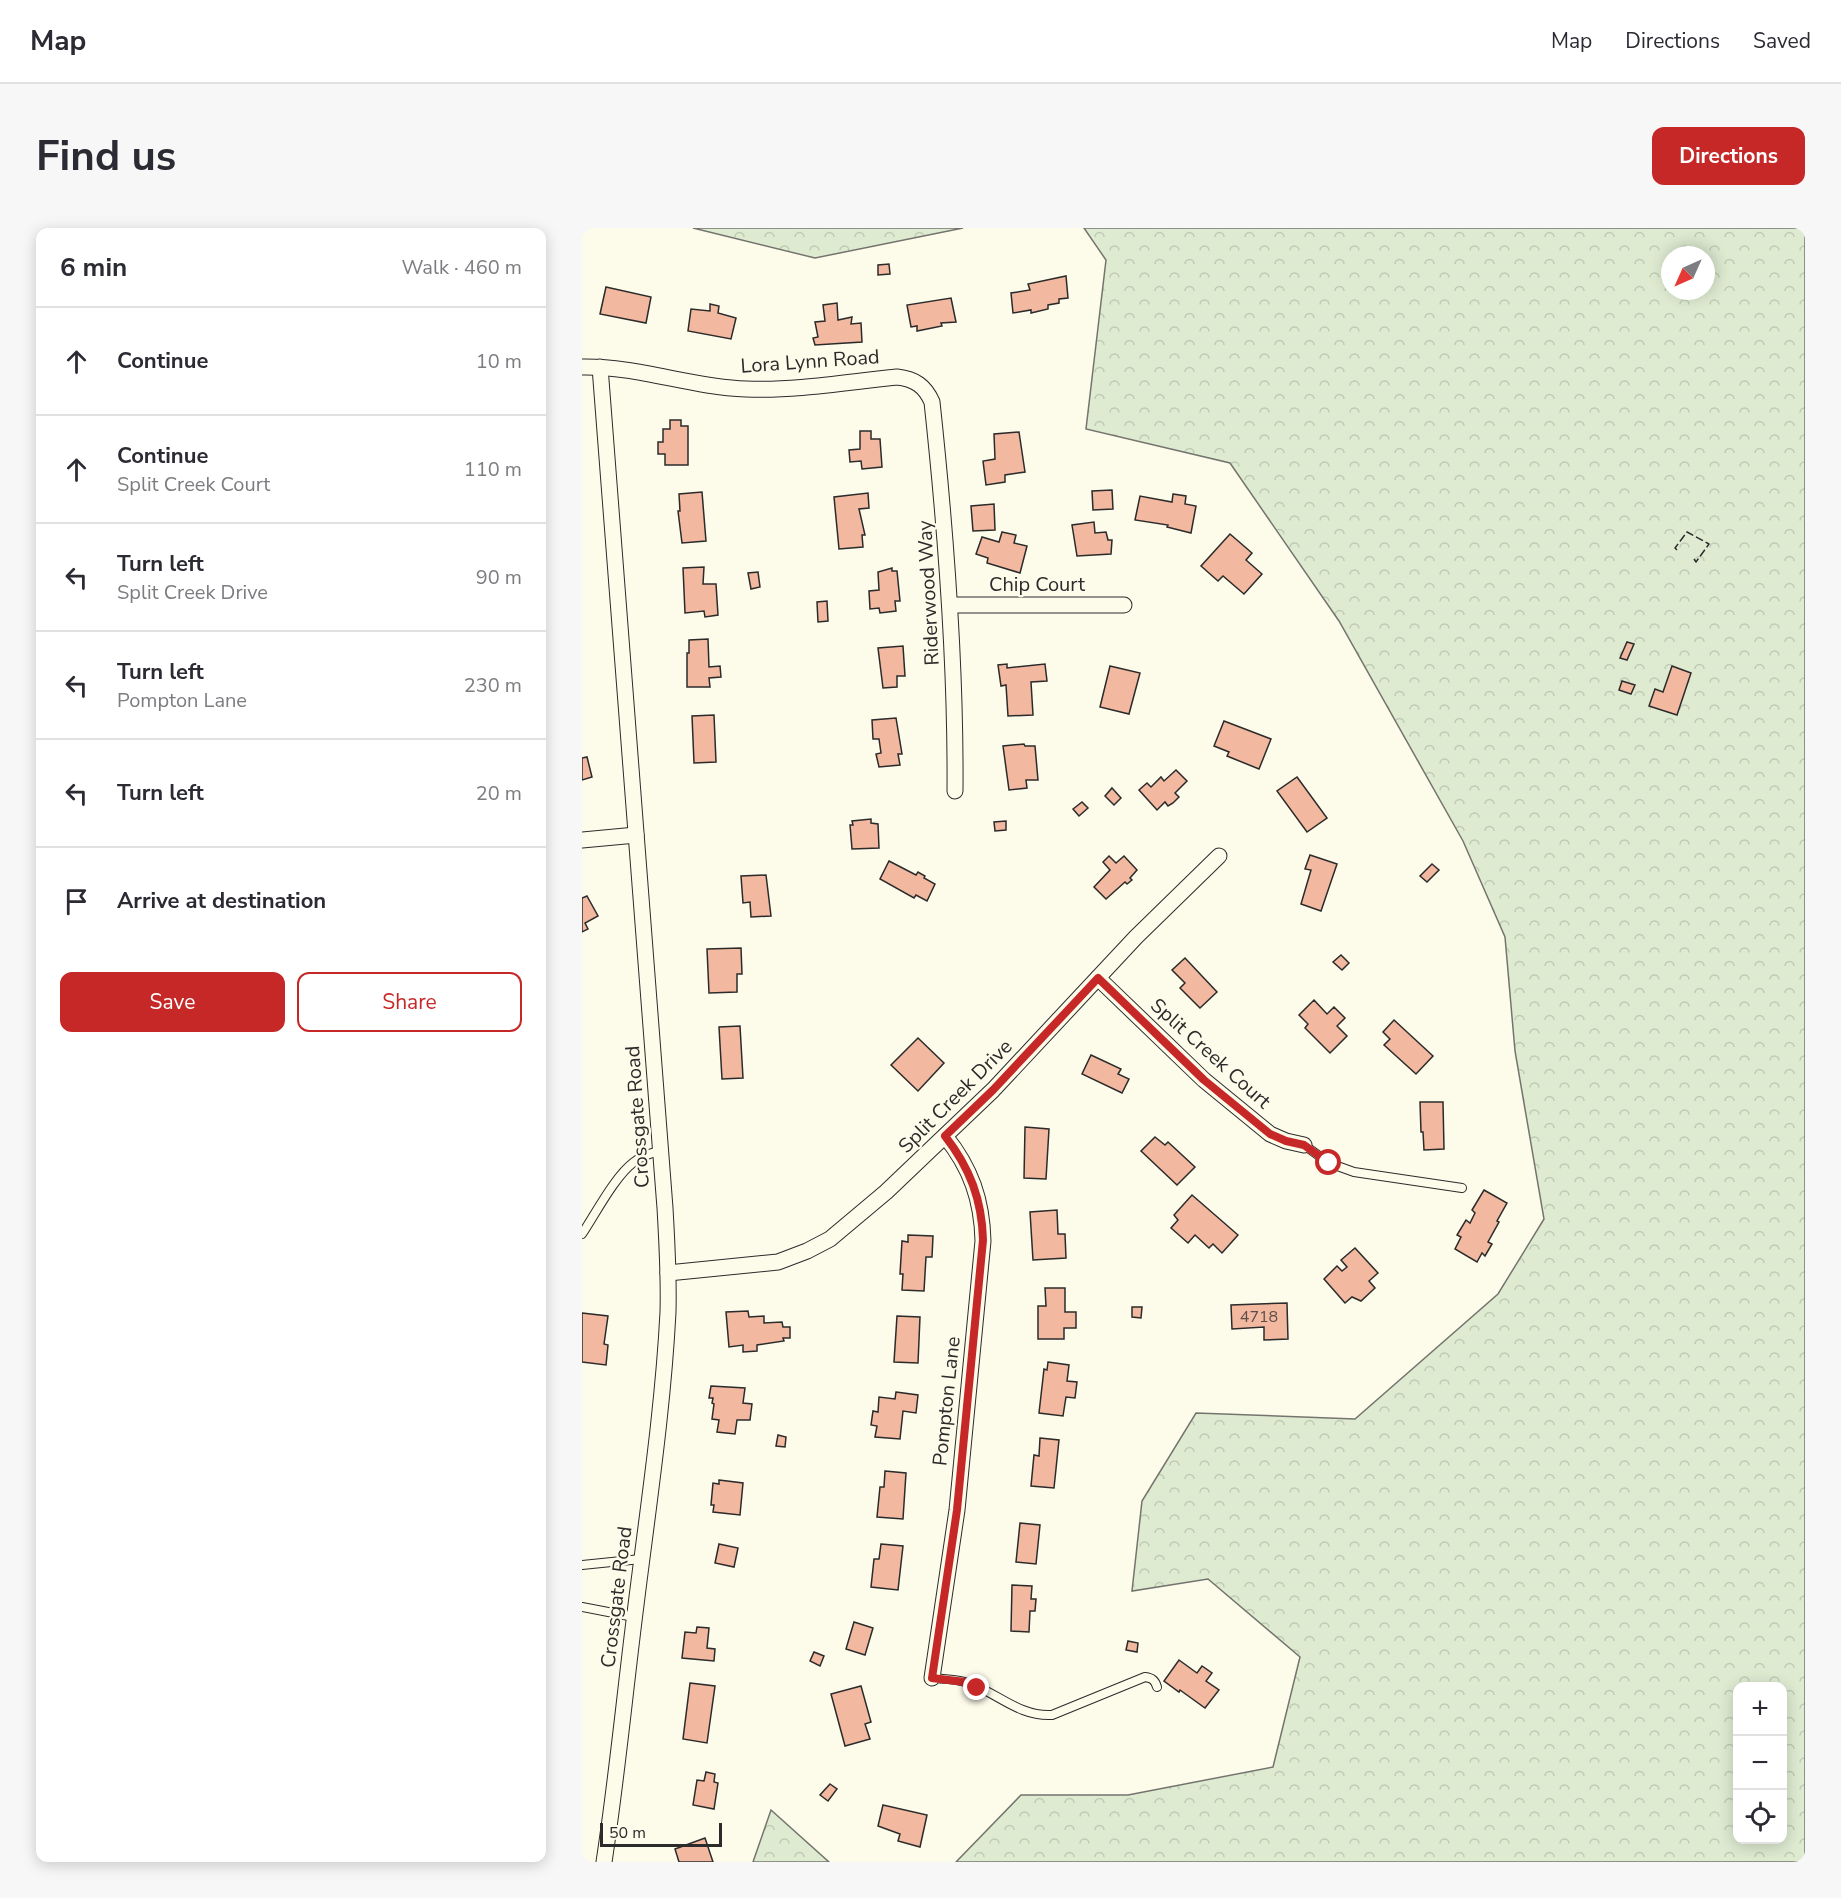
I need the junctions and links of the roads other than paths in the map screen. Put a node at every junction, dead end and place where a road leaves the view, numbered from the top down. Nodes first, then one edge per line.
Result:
1 (582, 367) edge
2 (600, 367) junction
3 (929, 394) joint
4 (950, 605) junction
5 (1124, 605) dead end
6 (955, 791) dead end
7 (636, 835) junction
8 (582, 840) edge
9 (1219, 856) dead end
10 (1098, 978) junction
11 (945, 1136) junction
12 (1304, 1145) joint
13 (660, 1151) junction
14 (1462, 1188) dead end
15 (582, 1234) edge
16 (668, 1273) junction
17 (641, 1559) junction
18 (582, 1565) edge
19 (582, 1607) edge
20 (634, 1617) junction
21 (932, 1678) joint
22 (1157, 1687) dead end
23 (604, 1862) edge

1 - 2 street, Lora Lynn Road
2 - 3 street, Lora Lynn Road
2 - 7 street, Crossgate Road
3 - 4 street, Riderwood Way
4 - 5 street, Chip Court
4 - 6 street, Riderwood Way
7 - 8 street
7 - 13 street, Crossgate Road
9 - 10 street, Split Creek Drive
10 - 11 street, Split Creek Drive
10 - 12 street, Split Creek Court
11 - 16 street, Split Creek Drive
11 - 21 street, Pompton Lane
12 - 14 lane
13 - 15 lane
13 - 16 street, Crossgate Road
16 - 17 street, Crossgate Road
17 - 18 lane
17 - 20 street, Crossgate Road
19 - 20 lane
20 - 23 street, Crossgate Road
21 - 22 lane

